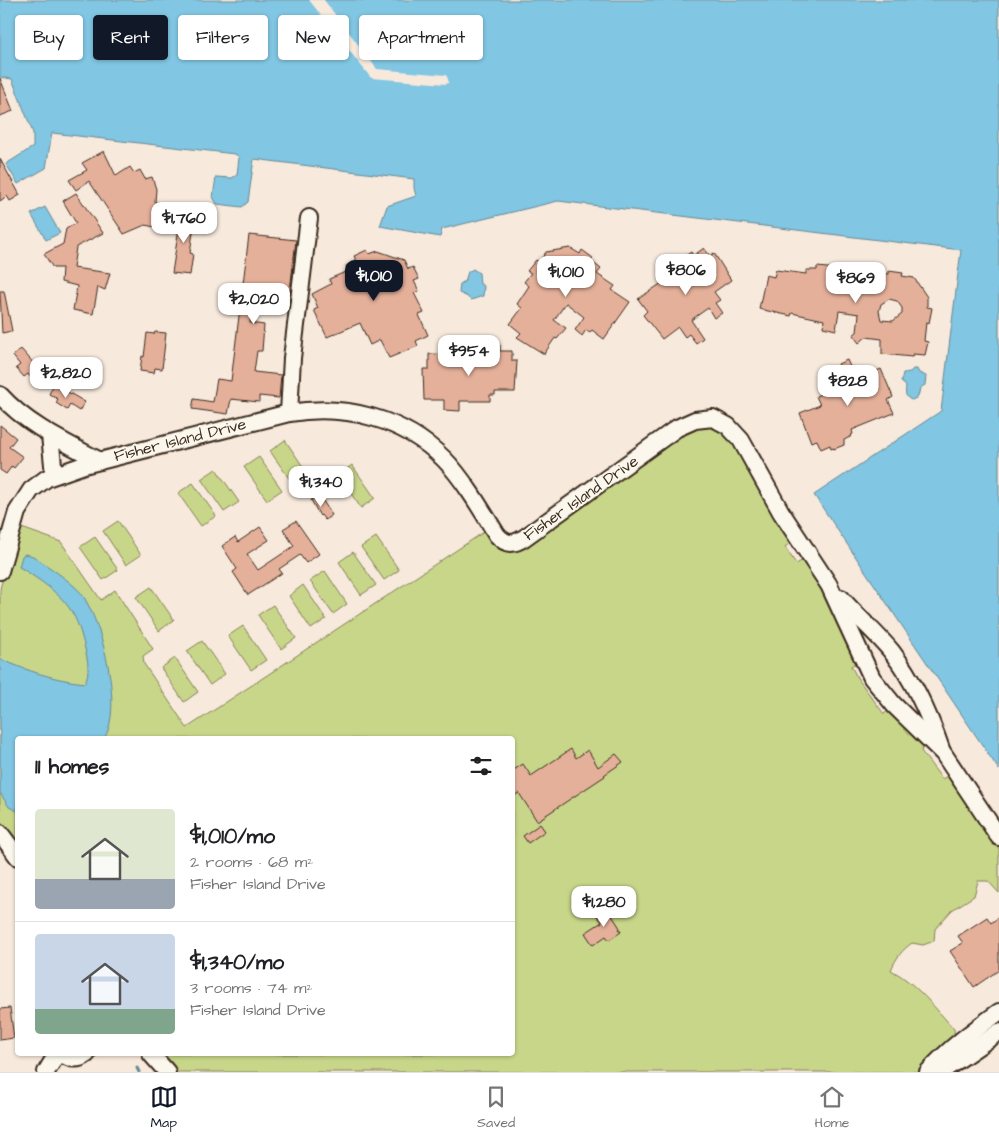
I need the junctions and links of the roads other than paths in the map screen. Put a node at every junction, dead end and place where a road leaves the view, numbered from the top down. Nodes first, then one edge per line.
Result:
1 (309, 218) dead end
2 (0, 395) edge
3 (289, 413) junction
4 (50, 435) junction
5 (100, 461) junction
6 (54, 475) junction
7 (0, 571) edge
8 (829, 585) junction
9 (868, 627) junction
10 (853, 637) junction
11 (928, 714) junction
12 (913, 724) junction
13 (943, 753) junction
14 (0, 833) edge
15 (999, 838) edge
16 (15, 853) edge
17 (999, 1012) edge
18 (999, 1032) edge
19 (972, 1042) junction
20 (56, 1056) edge
21 (66, 1056) edge
22 (84, 1056) edge
23 (153, 1056) edge
24 (46, 1072) edge
25 (167, 1072) edge
26 (928, 1072) edge
27 (938, 1072) edge

1 - 3 street
2 - 4 street, Fisher Island Drive
3 - 5 street, Fisher Island Drive
3 - 8 street, Fisher Island Drive
4 - 5 street, Fisher Island Drive
4 - 6 street
5 - 6 street, Fisher Island Drive
6 - 7 street, Fisher Island Drive
8 - 9 street, Fisher Island Drive
8 - 10 street, Fisher Island Drive
9 - 10 street
9 - 11 street, Fisher Island Drive
10 - 12 street, Fisher Island Drive
11 - 12 street
11 - 13 street, Fisher Island Drive
12 - 13 street, Fisher Island Drive
13 - 15 street, Fisher Island Drive
14 - 16 street
17 - 19 street
18 - 19 street
19 - 26 street
19 - 27 street
20 - 24 street
21 - 22 street
23 - 25 street

